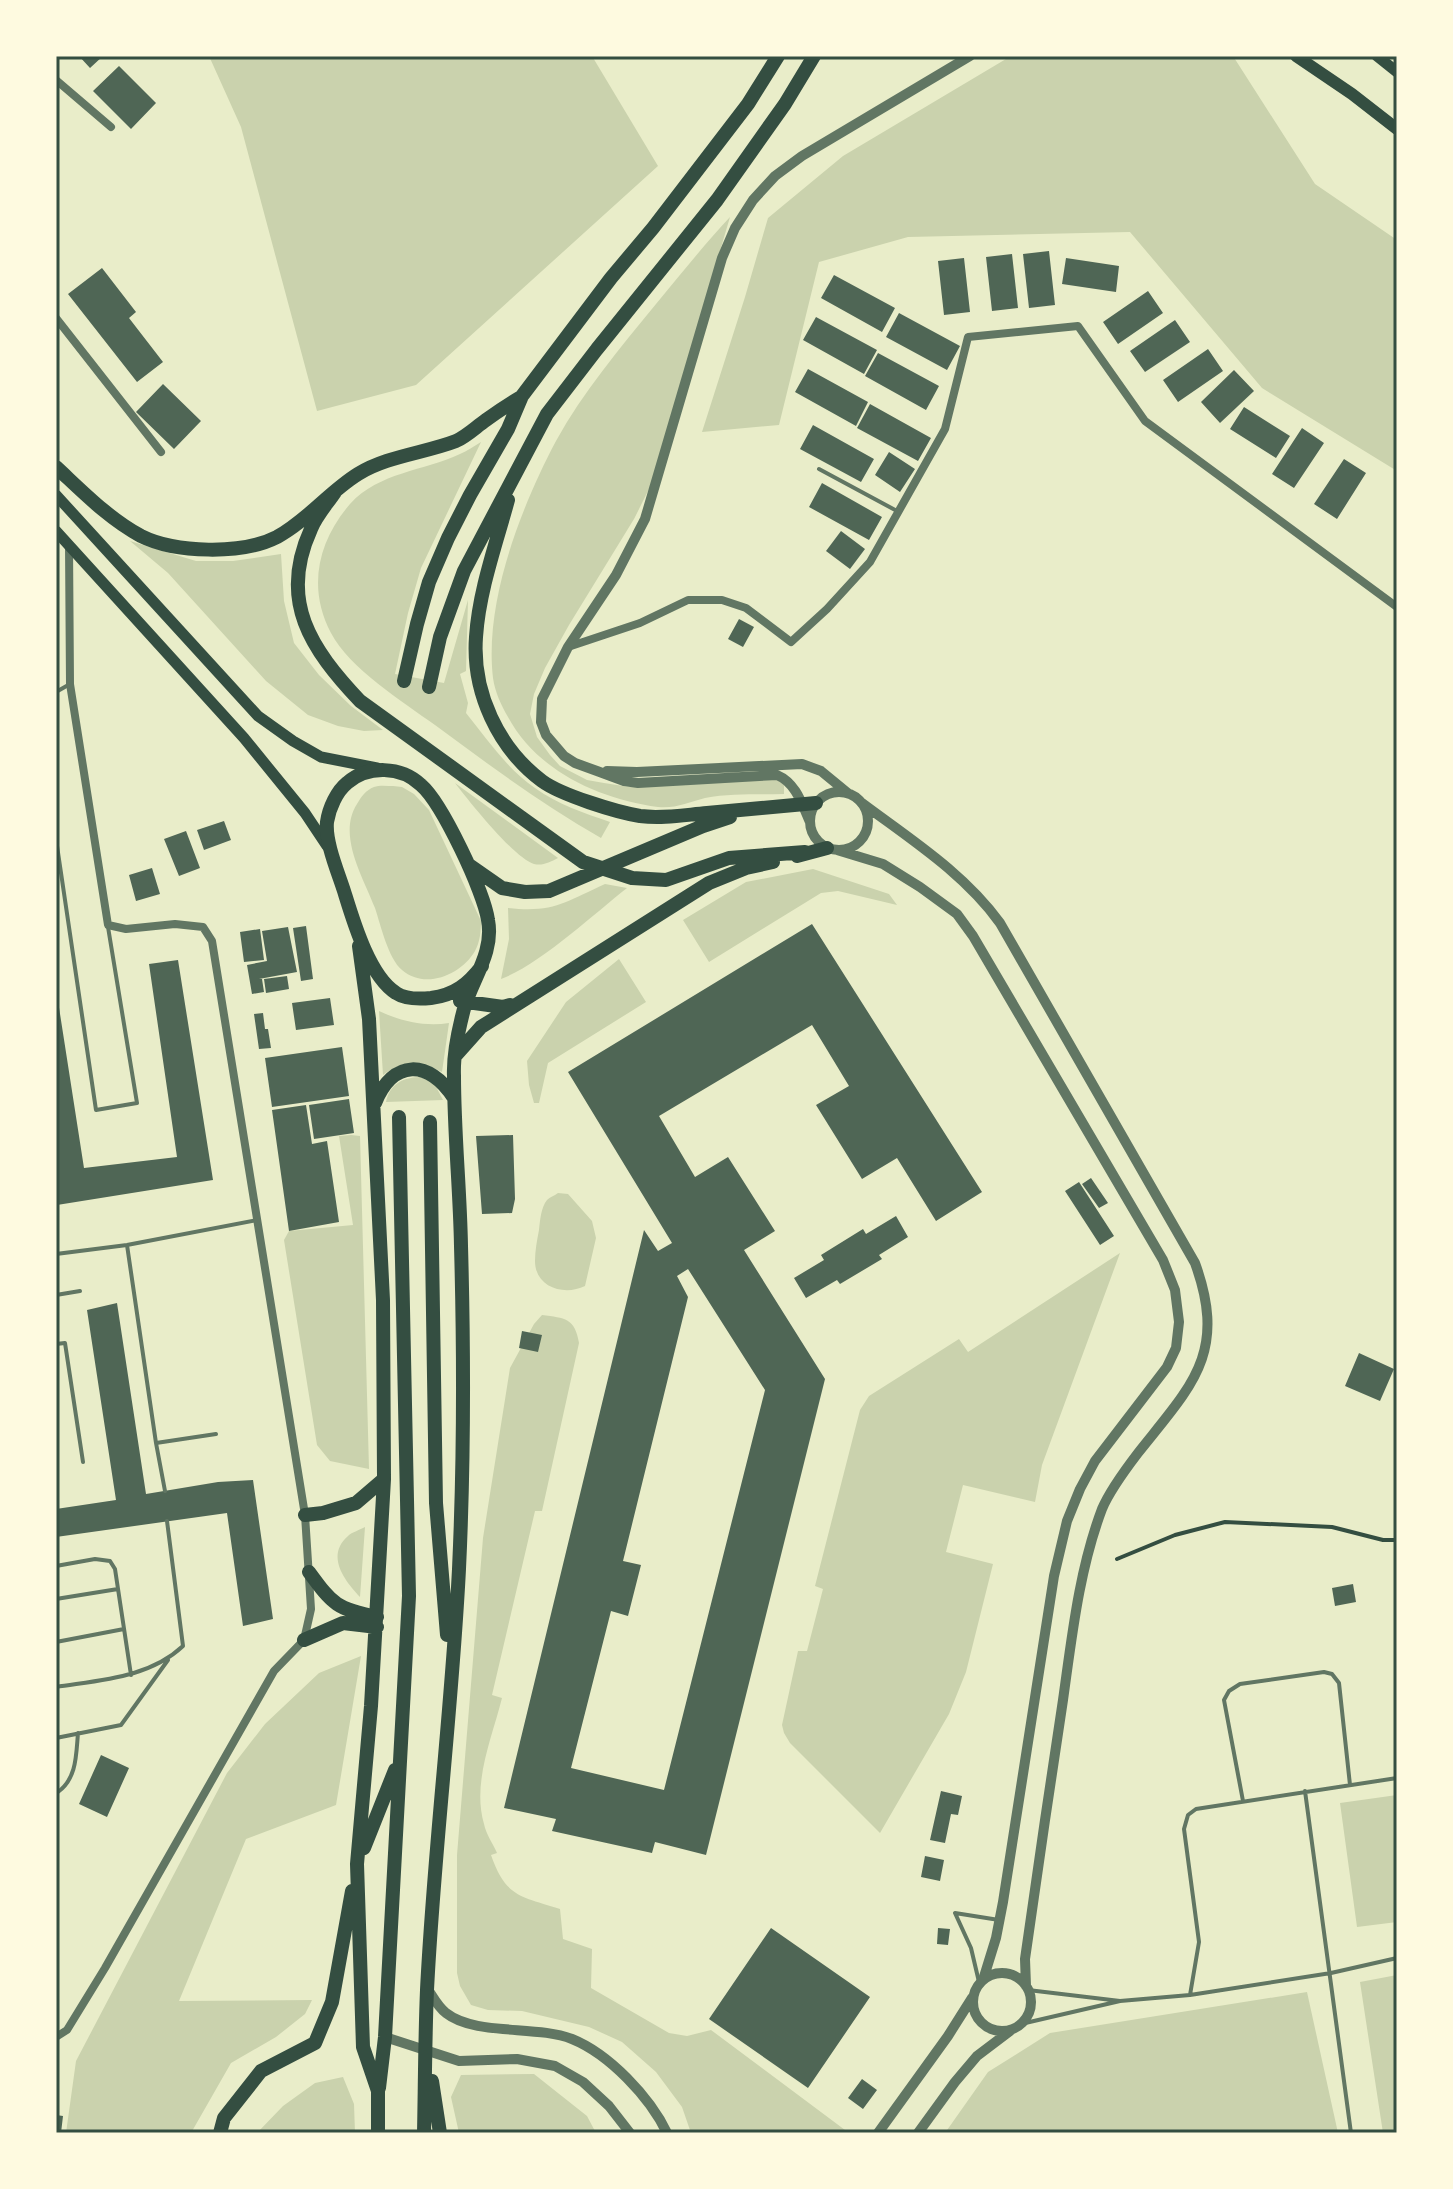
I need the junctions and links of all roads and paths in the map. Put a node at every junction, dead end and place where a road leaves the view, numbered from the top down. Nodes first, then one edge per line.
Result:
1 (778, 56) edge
2 (814, 56) edge
3 (970, 56) edge
4 (1296, 56) edge
5 (1377, 56) edge
6 (1397, 72) edge
7 (56, 80) edge
8 (111, 127) dead end
9 (1397, 129) edge
10 (56, 318) edge
11 (522, 396) junction
12 (161, 452) dead end
13 (56, 467) edge
14 (819, 469) dead end
15 (513, 481) junction
16 (335, 492) junction
17 (56, 495) edge
18 (898, 512) junction
19 (56, 531) edge
20 (69, 545) junction
21 (1397, 607) edge
22 (568, 647) junction
23 (404, 681) dead end
24 (70, 684) junction
25 (429, 687) dead end
26 (56, 692) edge
27 (393, 771) junction
28 (597, 771) junction
29 (849, 794) junction
30 (862, 803) junction
31 (809, 804) junction
32 (749, 810) junction
33 (56, 839) edge
34 (832, 849) junction
35 (805, 852) junction
36 (332, 855) junction
37 (467, 864) junction
38 (108, 925) junction
39 (357, 932) junction
40 (482, 966) junction
41 (445, 996) junction
42 (519, 1001) junction
43 (466, 1003) junction
44 (456, 1055) junction
45 (454, 1098) junction
46 (373, 1107) junction
47 (399, 1117) dead end
48 (430, 1122) dead end
49 (257, 1220) junction
50 (127, 1245) junction
51 (56, 1254) edge
52 (80, 1291) dead end
53 (56, 1295) edge
54 (56, 1344) edge
55 (216, 1434) dead end
56 (156, 1443) junction
57 (83, 1462) dead end
58 (384, 1479) junction
59 (165, 1491) dead end
60 (305, 1515) junction
61 (167, 1521) dead end
62 (1397, 1540) edge
63 (1117, 1559) dead end
64 (56, 1566) edge
65 (309, 1572) junction
66 (118, 1589) junction
67 (56, 1599) edge
68 (377, 1622) junction
69 (124, 1629) junction
70 (304, 1640) junction
71 (56, 1642) edge
72 (170, 1659) junction
73 (131, 1675) junction
74 (450, 1680) junction
75 (56, 1687) edge
76 (78, 1733) junction
77 (56, 1738) edge
78 (399, 1759) junction
79 (1397, 1778) edge
80 (1350, 1785) junction
81 (56, 1791) edge
82 (1305, 1791) junction
83 (1243, 1801) junction
84 (357, 1864) junction
85 (999, 1920) junction
86 (1397, 1958) edge
87 (1331, 1973) junction
88 (981, 1982) junction
89 (427, 1988) junction
90 (1027, 1988) junction
91 (1190, 1995) junction
92 (973, 1996) junction
93 (1120, 2001) junction
94 (1017, 2026) junction
95 (56, 2037) edge
96 (385, 2037) junction
97 (426, 2049) junction
98 (378, 2091) junction
99 (220, 2133) edge
100 (378, 2133) edge
101 (424, 2133) edge
102 (440, 2133) edge
103 (630, 2133) edge
104 (667, 2133) edge
105 (878, 2133) edge
106 (918, 2133) edge
107 (1351, 2133) edge

1 - 11 highway
2 - 15 highway
3 - 22 street
4 - 9 main road
5 - 6 main road
7 - 8 street
10 - 12 street
11 - 16 highway
11 - 23 highway
13 - 16 highway
14 - 18 lane
15 - 25 highway
15 - 32 highway
16 - 35 highway
17 - 27 main road
18 - 21 street
18 - 22 street
19 - 20 main road
20 - 24 street
20 - 36 main road
22 - 28 street
24 - 26 lane
24 - 38 street
27 - 36 highway
27 - 37 highway
28 - 29 street
28 - 31 street
29 - 30 street
29 - 31 street
30 - 34 street
30 - 90 street
31 - 32 highway
31 - 34 street
32 - 37 highway
33 - 38 lane
34 - 35 highway
34 - 85 street
35 - 42 highway
36 - 39 highway
37 - 40 highway
38 - 49 street
39 - 41 highway
39 - 46 highway
40 - 41 highway
40 - 43 highway
41 - 43 highway
42 - 43 highway
42 - 44 highway
43 - 44 highway
44 - 45 highway
45 - 46 highway
45 - 74 highway
46 - 58 highway
47 - 78 highway
48 - 74 highway
49 - 50 lane
49 - 60 street
50 - 51 lane
50 - 56 lane
52 - 53 lane
54 - 57 lane
55 - 56 lane
56 - 59 lane
58 - 60 highway
58 - 68 highway
60 - 65 street
61 - 72 lane
62 - 63 path
64 - 66 lane
65 - 68 highway
65 - 70 street
66 - 67 lane
66 - 69 lane
68 - 70 highway
68 - 84 highway
69 - 71 lane
69 - 73 lane
70 - 95 street
72 - 73 lane
72 - 76 lane
73 - 75 lane
74 - 89 highway
76 - 77 lane
76 - 81 lane
78 - 84 highway
78 - 96 highway
79 - 80 lane
80 - 82 lane
80 - 83 lane
82 - 83 lane
82 - 87 lane
83 - 91 lane
84 - 98 highway
84 - 99 highway
85 - 88 street
85 - 88 lane
86 - 87 lane
87 - 91 lane
87 - 107 lane
88 - 90 street
88 - 92 street
89 - 97 highway
89 - 104 street
90 - 93 lane
90 - 94 street
91 - 93 lane
92 - 94 street
92 - 105 street
93 - 94 lane
94 - 106 street
96 - 97 street
96 - 98 highway
97 - 101 highway
97 - 102 highway
97 - 103 street
98 - 100 highway

